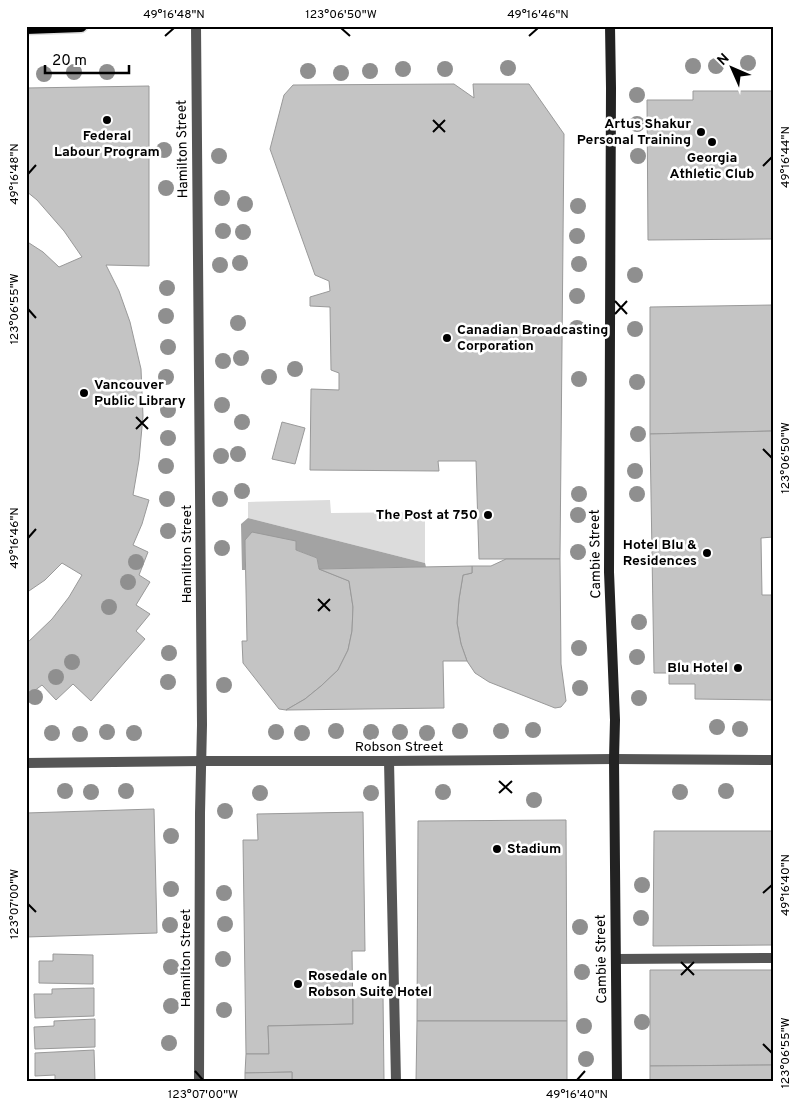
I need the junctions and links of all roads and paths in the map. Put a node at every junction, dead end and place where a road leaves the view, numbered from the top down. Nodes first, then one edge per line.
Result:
1 (81, 26) edge
2 (196, 26) edge
3 (610, 26) edge
4 (26, 28) edge
5 (614, 759) junction
6 (773, 760) edge
7 (201, 761) junction
8 (389, 761) junction
9 (26, 764) edge
10 (773, 958) edge
11 (616, 959) junction
12 (199, 1081) edge
13 (396, 1081) edge
14 (617, 1081) edge

1 - 4 main road
2 - 7 street, Hamilton Street
3 - 5 main road, Cambie Street
5 - 6 street, Robson Street
5 - 8 street, Robson Street
5 - 11 main road, Cambie Street
7 - 8 street, Robson Street
7 - 9 street, Robson Street
7 - 12 street, Hamilton Street
8 - 13 street
10 - 11 street
11 - 14 main road, Cambie Street

